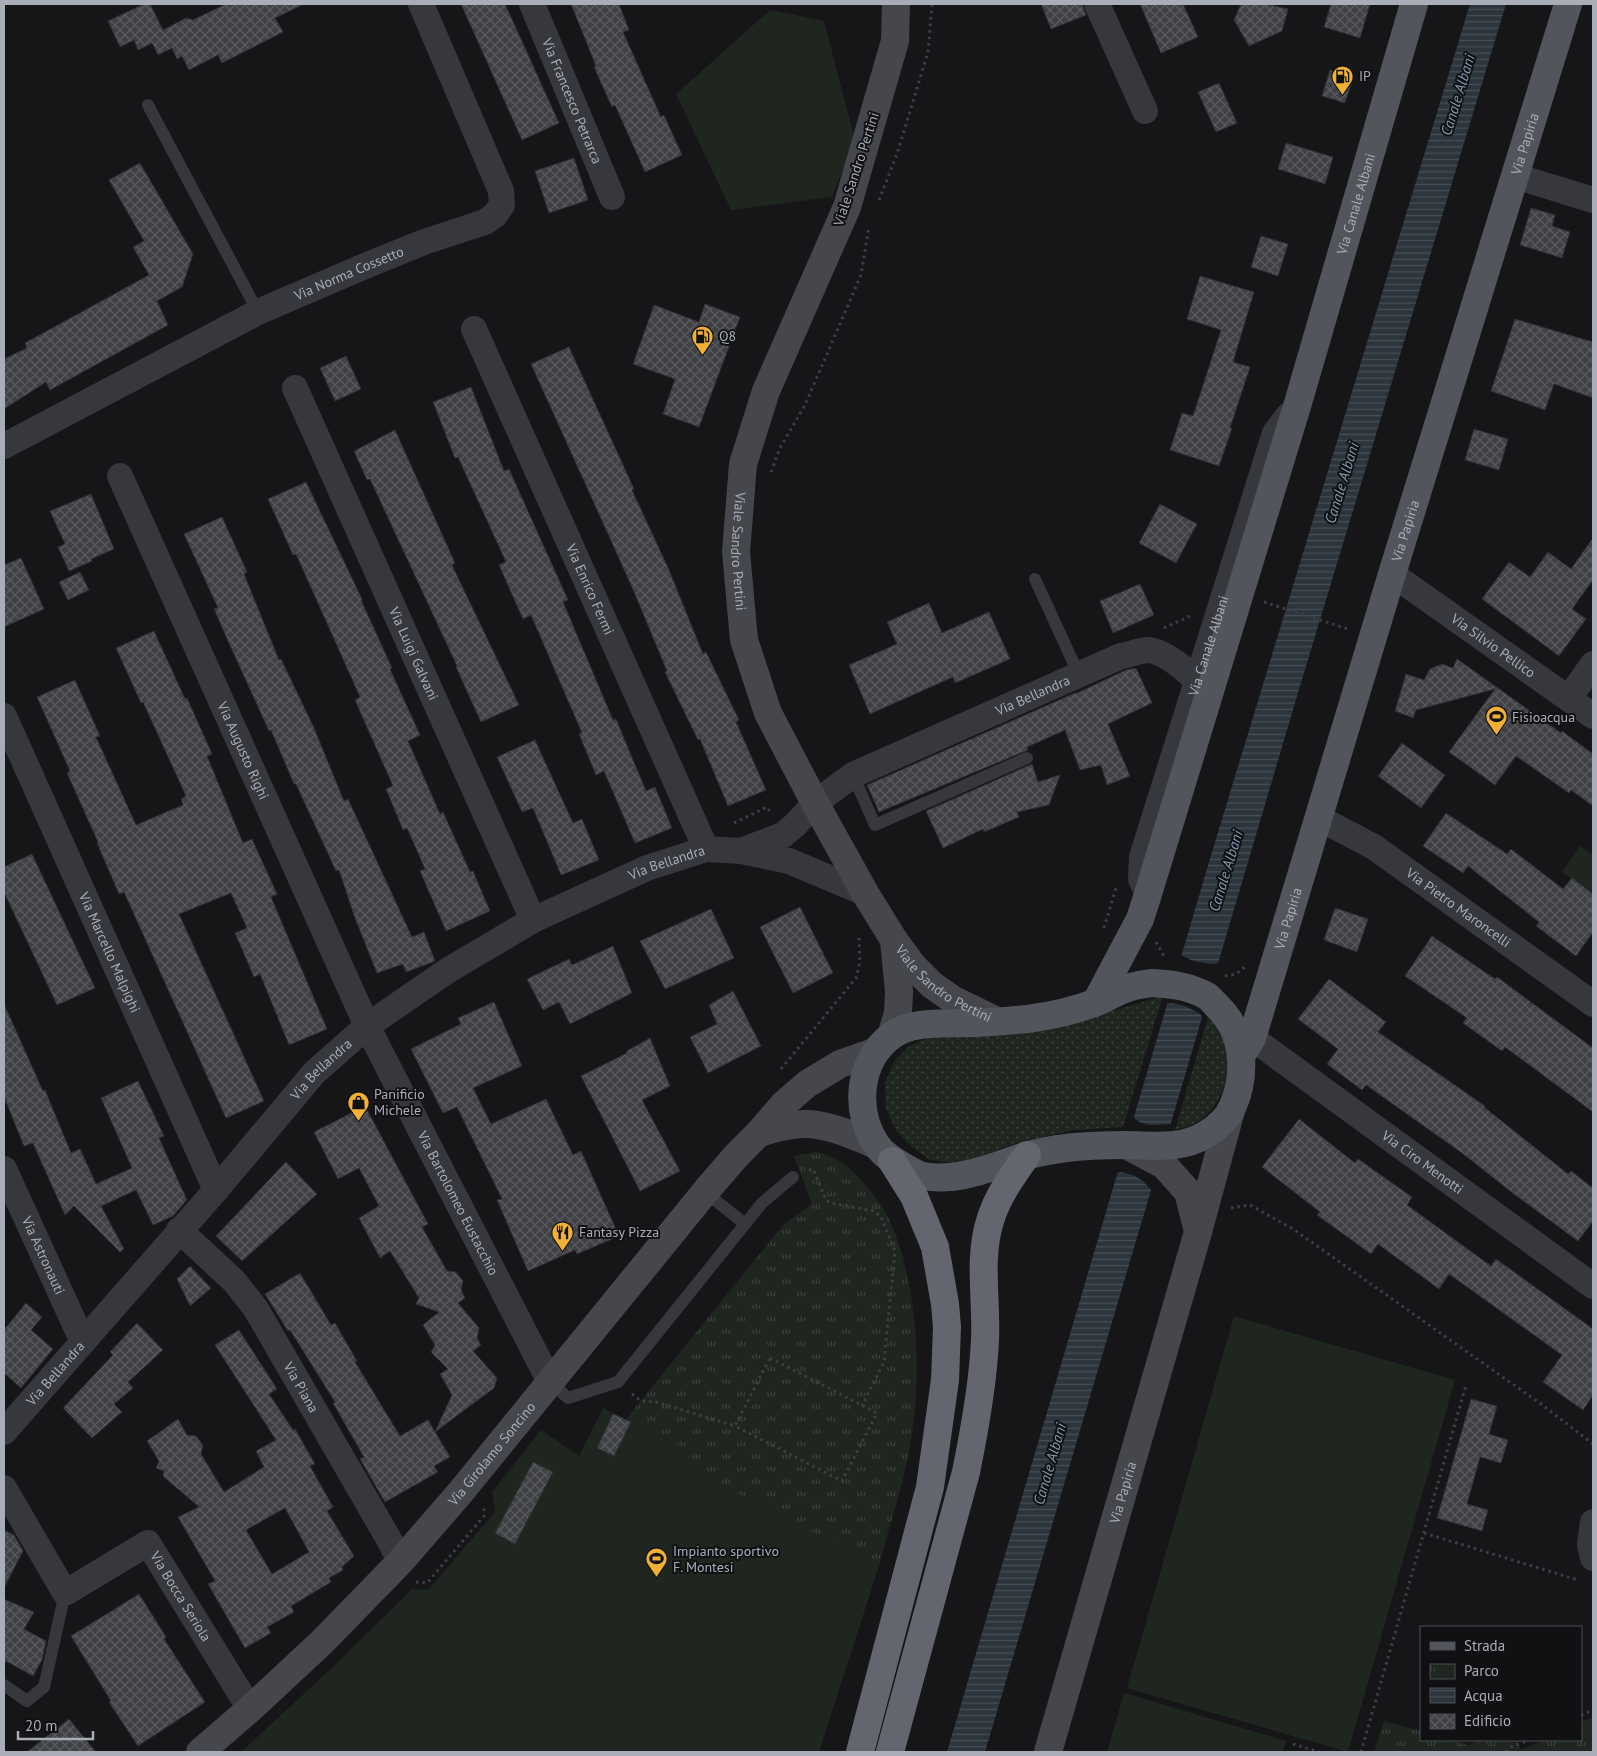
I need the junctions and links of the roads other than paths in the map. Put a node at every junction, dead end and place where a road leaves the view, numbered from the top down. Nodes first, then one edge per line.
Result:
1 (422, 4) edge
2 (532, 4) edge
3 (896, 4) edge
4 (1097, 4) edge
5 (1414, 4) edge
6 (1568, 4) edge
7 (148, 105) dead end
8 (1145, 111) dead end
9 (1515, 176) junction
10 (612, 197) dead end
11 (1593, 200) edge
12 (258, 312) junction
13 (474, 329) dead end
14 (295, 388) dead end
15 (1298, 403) junction
16 (4, 446) edge
17 (120, 476) dead end
18 (1392, 574) junction
19 (1035, 579) dead end
20 (1593, 664) edge
21 (1079, 675) junction
22 (1197, 682) junction
23 (1568, 698) junction
24 (4, 716) edge
25 (1593, 716) edge
26 (1027, 758) dead end
27 (853, 775) junction
28 (815, 803) junction
29 (1319, 818) junction
30 (706, 849) junction
31 (741, 851) junction
32 (865, 893) junction
33 (1148, 894) junction
34 (533, 920) junction
35 (894, 940) junction
36 (1096, 1002) junction
37 (1593, 1004) edge
38 (997, 1021) junction
39 (367, 1026) junction
40 (883, 1044) junction
41 (1246, 1047) junction
42 (1231, 1110) junction
43 (759, 1134) junction
44 (1126, 1145) junction
45 (884, 1153) junction
46 (1027, 1155) junction
47 (4, 1169) edge
48 (794, 1177) dead end
49 (216, 1190) junction
50 (705, 1192) junction
51 (1201, 1222) junction
52 (745, 1224) junction
53 (179, 1230) junction
54 (1593, 1286) edge
55 (83, 1342) junction
56 (550, 1382) junction
57 (4, 1432) edge
58 (4, 1488) edge
59 (1593, 1522) edge
60 (1593, 1558) edge
61 (400, 1562) junction
62 (65, 1593) junction
63 (4, 1685) edge
64 (250, 1710) junction
65 (200, 1752) edge
66 (860, 1752) edge
67 (890, 1752) edge
68 (1048, 1752) edge

1 - 12 street, Via Norma Cossetto
2 - 10 street, Via Francesco Petrarca
3 - 28 main road, Viale Sandro Pertini
4 - 8 street
5 - 15 main road, Via Canale Albani
6 - 9 main road, Via Papiria
7 - 12 lane
9 - 11 street
9 - 18 main road, Via Papiria
12 - 16 street, Via Norma Cossetto
13 - 30 street, Via Enrico Fermi
14 - 34 street, Via Luigi Galvani
15 - 22 street, Via Canale Albani
15 - 33 main road, Via Canale Albani
17 - 39 street, Via Augusto Righi
18 - 23 street, Via Silvio Pellico
18 - 29 main road, Via Papiria
19 - 21 lane
20 - 23 street
21 - 22 street, Via Bellandra
21 - 27 street, Via Bellandra
22 - 33 street, Via Canale Albani
23 - 25 street, Via Silvio Pellico
24 - 49 street, Via Marcello Malpighi
26 - 27 lane
27 - 28 street, Via Bellandra
28 - 31 street, Via Bellandra
28 - 32 main road, Viale Sandro Pertini
29 - 37 street, Via Pietro Maroncelli
29 - 41 main road, Via Papiria
30 - 31 street, Via Bellandra
30 - 34 street, Via Bellandra
31 - 32 street, Via Bellandra
32 - 35 main road, Viale Sandro Pertini
33 - 36 main road, Via Canale Albani
34 - 39 street, Via Bellandra
35 - 38 main road, Viale Sandro Pertini
35 - 40 main road, Viale Sandro Pertini
36 - 38 main road
36 - 41 main road
38 - 40 main road
39 - 49 street, Via Bellandra
39 - 56 street, Via Bartolomeo Eustacchio
40 - 43 main road, Via Girolamo Soncino
40 - 45 main road
41 - 42 main road
41 - 54 street, Via Ciro Menotti
42 - 44 main road
42 - 51 main road, Via Papiria
43 - 45 main road
43 - 50 main road, Via Girolamo Soncino
44 - 46 main road
44 - 51 main road
45 - 46 main road
45 - 66 highway
46 - 67 highway
47 - 55 street, Via Astronauti
48 - 52 lane
49 - 53 street, Via Bellandra
50 - 52 lane
50 - 56 main road, Via Girolamo Soncino
51 - 68 main road, Via Papiria
52 - 56 lane
53 - 55 street, Via Bellandra
53 - 61 street, Via Piana
55 - 57 street, Via Bellandra
56 - 61 main road, Via Girolamo Soncino
58 - 62 street
59 - 60 street
61 - 64 main road, Via Girolamo Soncino
62 - 63 lane
62 - 64 street, Via Bocca Seriola
64 - 65 main road, Via Girolamo Soncino

